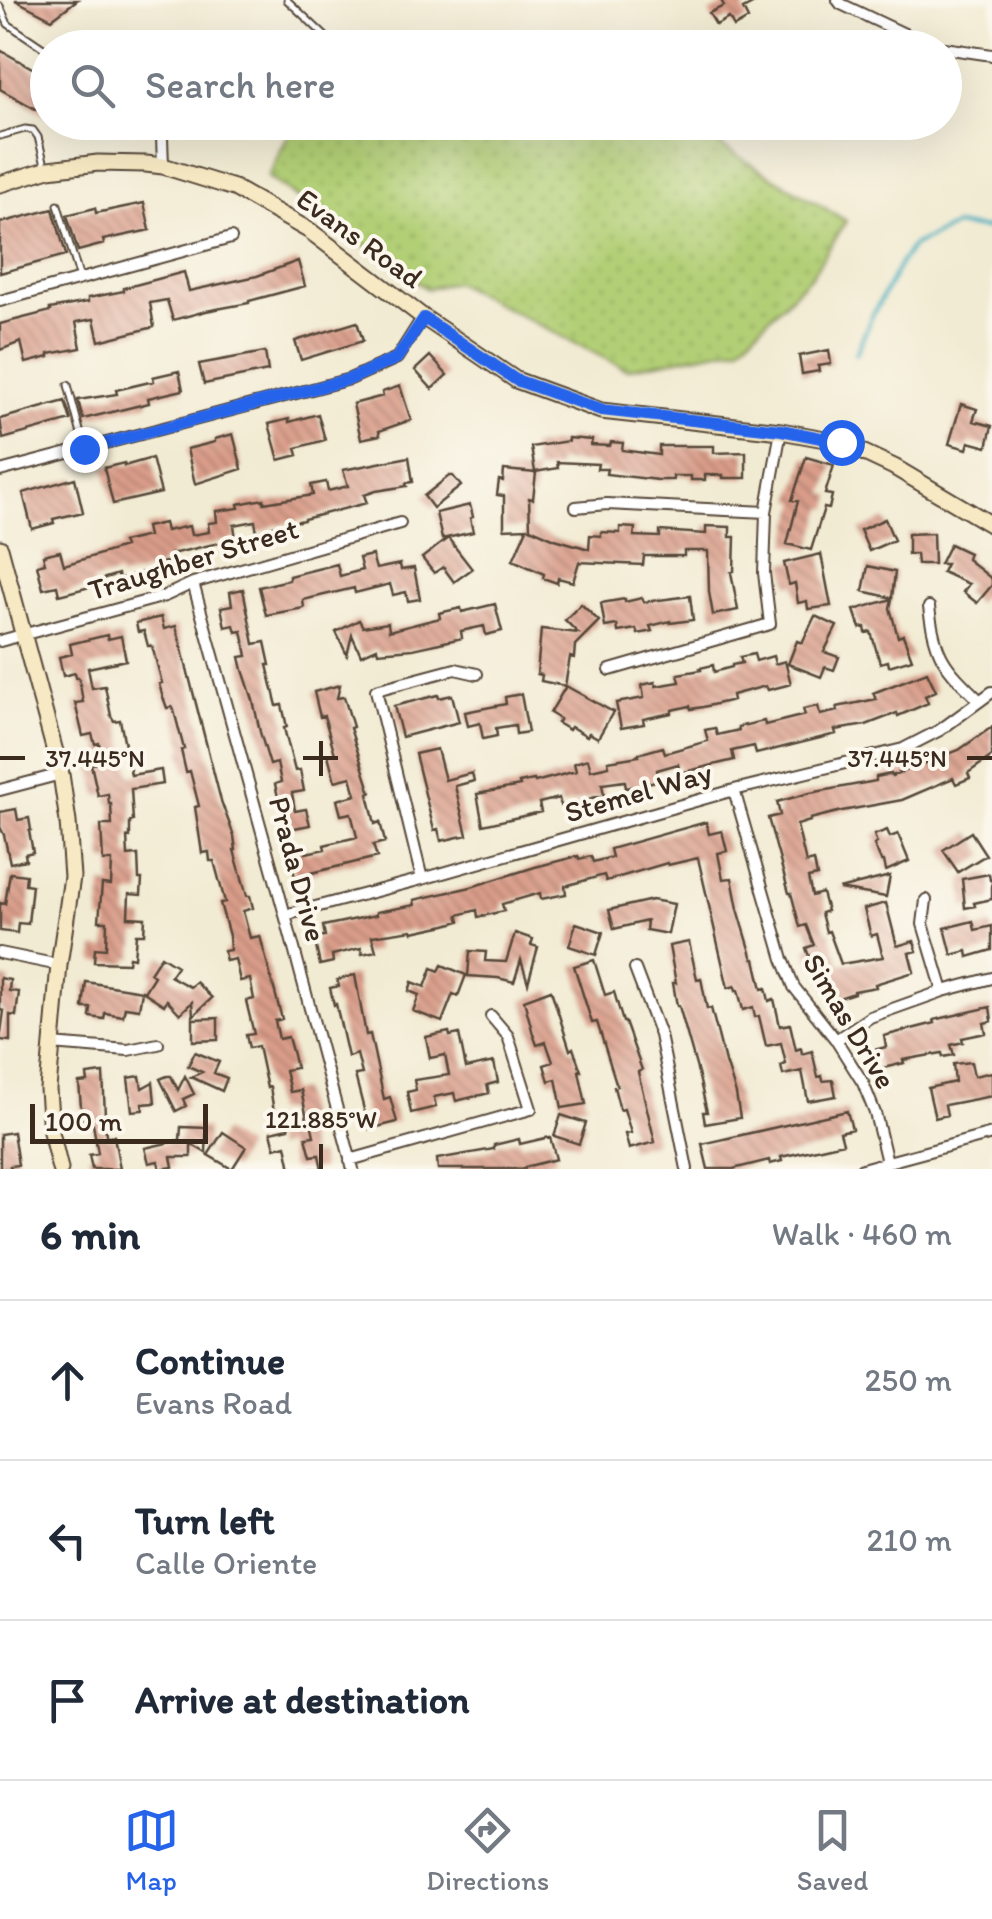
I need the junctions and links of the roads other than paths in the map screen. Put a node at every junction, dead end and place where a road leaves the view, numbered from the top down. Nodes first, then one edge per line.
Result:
1 (287, 0) edge
2 (838, 0) edge
3 (0, 6) edge
4 (319, 30) edge
5 (896, 30) edge
6 (30, 39) edge
7 (962, 51) edge
8 (992, 55) edge
9 (30, 130) edge
10 (0, 136) edge
11 (39, 140) edge
12 (162, 140) edge
13 (162, 166) junction
14 (46, 170) junction
15 (0, 184) edge
16 (58, 205) dead end
17 (231, 238) dead end
18 (80, 279) junction
19 (0, 286) edge
20 (2, 300) edge
21 (424, 318) junction
22 (68, 386) dead end
23 (781, 430) junction
24 (84, 449) junction
25 (0, 471) edge
26 (576, 508) dead end
27 (766, 512) junction
28 (400, 524) dead end
29 (992, 525) edge
30 (0, 548) edge
31 (192, 583) junction
32 (929, 608) dead end
33 (24, 634) junction
34 (0, 641) edge
35 (610, 670) dead end
36 (476, 674) dead end
37 (992, 692) edge
38 (980, 702) junction
39 (61, 774) junction
40 (0, 790) edge
41 (734, 790) junction
42 (422, 880) junction
43 (926, 900) dead end
44 (286, 914) junction
45 (0, 954) edge
46 (58, 965) junction
47 (635, 969) dead end
48 (992, 978) edge
49 (943, 991) junction
50 (491, 1016) dead end
51 (836, 1040) junction
52 (51, 1044) junction
53 (158, 1044) dead end
54 (992, 1134) edge
55 (887, 1162) junction
56 (352, 1164) edge
57 (60, 1169) edge
58 (687, 1169) edge
59 (862, 1169) edge

1 - 4 lane
2 - 5 street
3 - 6 lane
7 - 8 street
9 - 10 lane
11 - 14 lane
12 - 13 street
13 - 14 street, Evans Road
13 - 21 street, Evans Road
14 - 15 street, Evans Road
16 - 18 lane
17 - 18 street
18 - 20 street
19 - 20 lane
21 - 23 street, Evans Road
21 - 24 street
22 - 24 lane
23 - 27 street
23 - 29 street, Evans Road
24 - 25 street
26 - 27 street
27 - 35 street
28 - 31 street, Traughber Street
30 - 33 street
31 - 33 street, Traughber Street
31 - 44 street, Prada Drive
32 - 38 street
33 - 34 street, Traughber Street
33 - 39 street
36 - 42 street
37 - 38 street, Stemel Way
38 - 41 street, Stemel Way
39 - 40 street
39 - 46 street
41 - 42 street, Stemel Way
41 - 51 street, Simas Drive
42 - 44 street, Stemel Way
43 - 49 street
44 - 56 street, Prada Drive
45 - 46 street
46 - 52 street
47 - 58 street
48 - 49 street
49 - 51 street
50 - 56 street
51 - 55 street, Simas Drive
52 - 53 street
52 - 57 street
54 - 55 street
55 - 59 street

